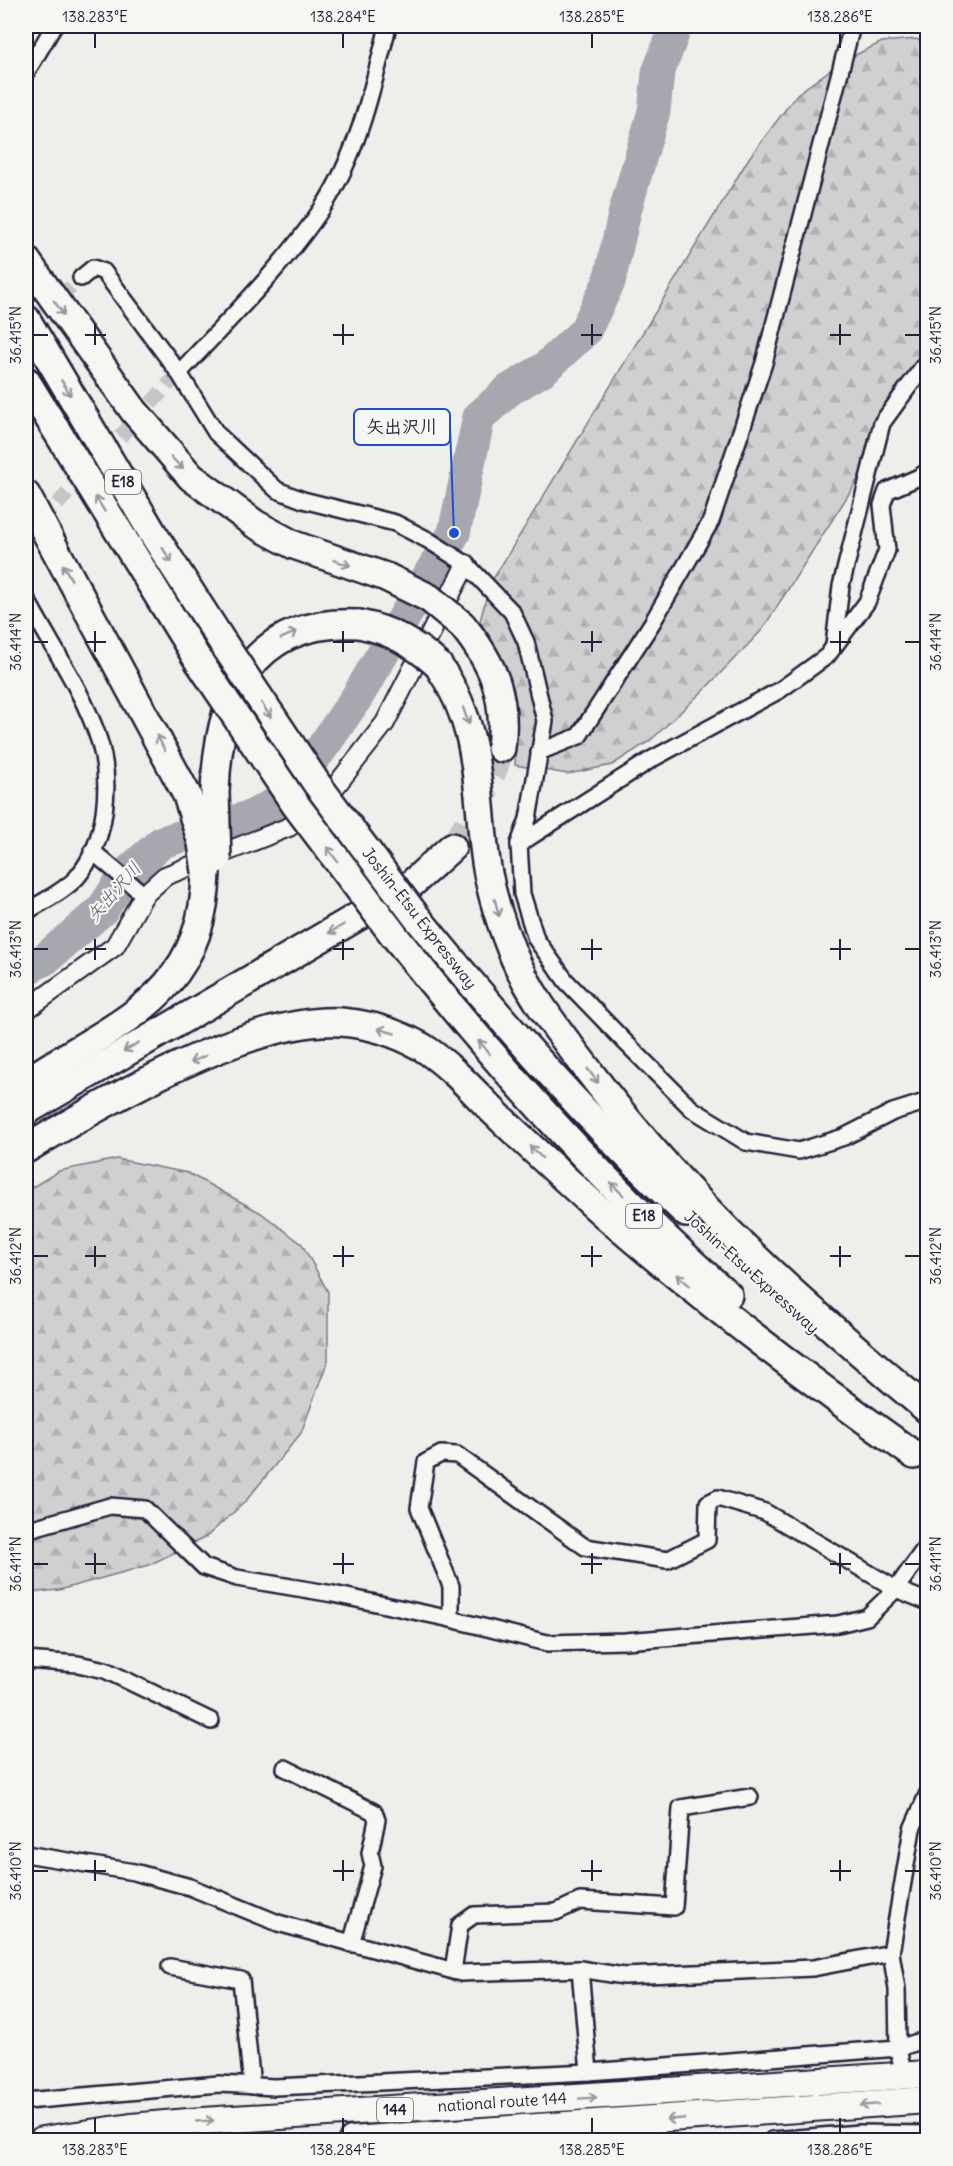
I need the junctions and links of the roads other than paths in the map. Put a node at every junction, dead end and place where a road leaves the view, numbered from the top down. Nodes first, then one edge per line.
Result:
1 (54, 26) edge
2 (388, 26) edge
3 (852, 26) edge
4 (26, 73) edge
5 (26, 260) edge
6 (81, 278) tunnel mouth
7 (26, 319) edge
8 (927, 360) edge
9 (179, 373) junction
10 (26, 381) edge
11 (927, 471) edge
12 (26, 495) edge
13 (460, 560) junction
14 (26, 598) edge
15 (834, 647) junction
16 (501, 748) tunnel mouth
17 (539, 752) junction
18 (519, 844) junction
19 (452, 847) tunnel mouth
20 (96, 854) junction
21 (211, 871) junction
22 (140, 891) junction
23 (26, 912) edge
24 (26, 1010) edge
25 (26, 1082) edge
26 (927, 1101) edge
27 (26, 1111) edge
28 (26, 1149) edge
29 (927, 1410) edge
30 (927, 1422) edge
31 (920, 1460) edge
32 (26, 1530) edge
33 (927, 1544) edge
34 (896, 1589) junction
35 (927, 1602) edge
36 (451, 1618) junction
37 (26, 1660) edge
38 (211, 1720) dead end
39 (285, 1768) dead end
40 (927, 1793) edge
41 (750, 1797) dead end
42 (26, 1854) edge
43 (351, 1944) junction
44 (891, 1953) junction
45 (170, 1967) dead end
46 (580, 1969) junction
47 (453, 1971) junction
48 (927, 2039) edge
49 (898, 2048) junction
50 (589, 2072) junction
51 (916, 2075) edge
52 (252, 2086) junction
53 (927, 2100) edge
54 (26, 2101) edge
55 (927, 2134) edge
56 (906, 2138) edge
57 (42, 2140) edge
58 (352, 2140) edge
59 (772, 2140) edge

1 - 4 street
2 - 9 street
3 - 17 street
5 -> 16 highway, bridge
6 - 9 street
7 -> 30 highway, Joshin-Etsu Expressway / E18, bridge
8 - 15 street
9 - 13 street
31 -> 10 highway, Joshin-Etsu Expressway / E18, bridge
11 - 15 street
21 -> 12 highway, bridge
13 - 17 street
13 - 22 street
14 - 20 street
15 - 18 street
17 - 18 street
18 - 26 street
19 -> 27 highway
20 - 22 street
20 - 23 street
21 - 25 highway
21 -> 29 highway, bridge
22 - 24 street
31 -> 28 highway
32 - 36 street
33 - 34 street
34 - 35 street
34 - 36 street
34 - 36 street
37 - 38 street
39 - 43 street
40 - 44 street
41 - 47 street
42 - 43 street
43 - 47 street
44 - 46 street
44 - 49 street
45 - 52 street
46 - 47 street
46 - 50 street
48 - 49 street
49 - 50 street
49 - 51 street
50 - 52 street
57 -> 51 highway, national route 144 / 144
52 - 54 street
53 -> 58 highway, national route 144 / 144
55 - 56 street
56 - 59 street

